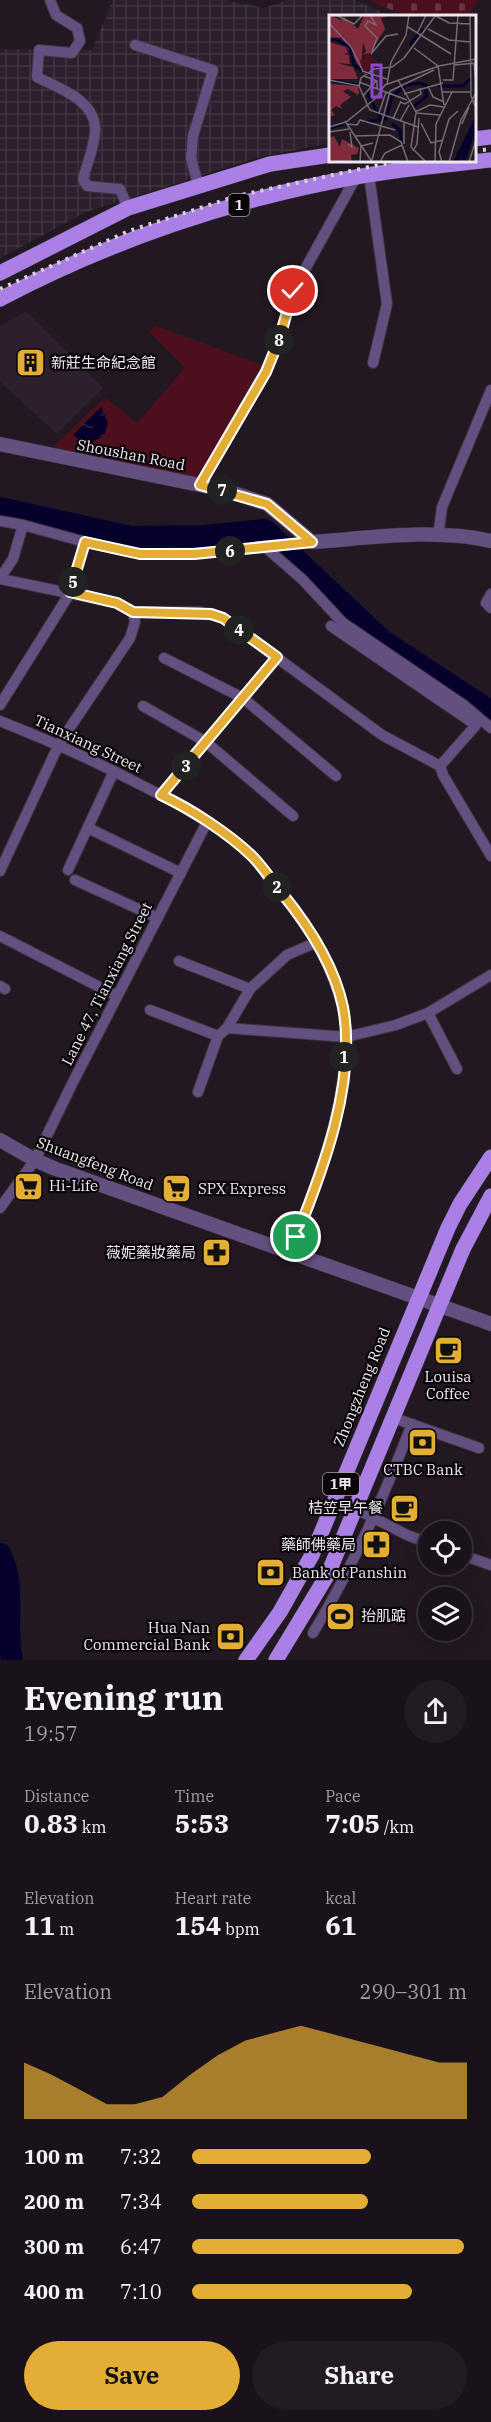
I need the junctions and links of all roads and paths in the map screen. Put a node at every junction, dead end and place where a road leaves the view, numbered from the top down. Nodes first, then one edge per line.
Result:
1 (50, 0) edge
2 (135, 45) dead end
3 (491, 137) edge
4 (476, 139) edge
5 (329, 155) edge
6 (491, 160) edge
7 (475, 162) edge
8 (476, 162) edge
9 (362, 176) junction
10 (198, 185) junction
11 (128, 208) junction
12 (0, 273) edge
13 (0, 299) edge
14 (374, 363) dead end
15 (491, 390) edge
16 (0, 444) edge
17 (200, 485) junction
18 (0, 521) edge
19 (22, 525) junction
20 (438, 536) junction
21 (491, 541) edge
22 (85, 542) junction
23 (308, 542) junction
24 (266, 547) junction
25 (0, 579) edge
26 (70, 592) junction
27 (491, 594) edge
28 (491, 608) edge
29 (133, 612) junction
30 (331, 626) dead end
31 (277, 657) junction
32 (164, 658) dead end
33 (243, 698) junction
34 (0, 705) edge
35 (143, 706) dead end
36 (0, 721) edge
37 (491, 728) edge
38 (206, 742) junction
39 (59, 744) junction
40 (441, 766) junction
41 (114, 771) junction
42 (336, 776) dead end
43 (161, 795) junction
44 (293, 816) dead end
45 (207, 822) junction
46 (88, 828) junction
47 (491, 856) edge
48 (68, 870) dead end
49 (0, 872) edge
50 (181, 873) junction
51 (75, 880) dead end
52 (158, 918) junction
53 (0, 936) edge
54 (317, 942) junction
55 (179, 961) dead end
56 (491, 975) edge
57 (250, 989) junction
58 (117, 996) junction
59 (150, 1010) dead end
60 (428, 1013) junction
61 (223, 1032) junction
62 (346, 1037) junction
63 (457, 1069) dead end
64 (198, 1092) dead end
65 (0, 1140) edge
66 (491, 1156) edge
67 (35, 1160) junction
68 (491, 1196) edge
69 (0, 1208) edge
70 (291, 1252) junction
71 (418, 1298) junction
72 (439, 1306) junction
73 (491, 1324) edge
74 (394, 1418) junction
75 (412, 1424) junction
76 (479, 1448) dead end
77 (356, 1509) junction
78 (374, 1518) junction
79 (418, 1539) edge
80 (472, 1558) edge
81 (490, 1564) edge
82 (313, 1633) dead end
83 (257, 1647) junction
84 (246, 1660) edge
85 (274, 1660) edge

1 - 11 street
2 - 10 street
3 - 4 main road
5 - 10 main road, 1
6 - 8 main road, 1
7 - 9 main road, 1
9 - 13 main road, 1
9 - 14 street
9 - 17 street
10 - 11 main road, 1
11 - 12 main road, 1
15 - 20 street
16 - 17 street, Shoushan Road
17 - 23 street, Shoushan Road
18 - 19 street
19 - 22 street
19 - 25 street
20 - 21 street
20 - 23 street
22 - 24 street
22 - 26 street
23 - 24 street
24 - 37 street
25 - 26 street
26 - 29 street
26 - 34 street
27 - 28 street
29 - 31 street
29 - 39 street
30 - 40 street
31 - 33 street
31 - 40 street
32 - 33 street
33 - 38 street
33 - 42 street
35 - 38 street
36 - 39 street, Tianxiang Street
38 - 43 street
38 - 44 street
39 - 41 street, Tianxiang Street
39 - 49 street
40 - 47 street
41 - 43 street, Tianxiang Street
41 - 46 street
43 - 45 street, Tianxiang Street
45 - 50 street, Lane 47, Tianxiang Street
45 - 54 street, Tianxiang Street
46 - 48 street
46 - 50 street
50 - 52 street, Lane 47, Tianxiang Street
51 - 52 street
52 - 58 street, Lane 47, Tianxiang Street
53 - 58 street
54 - 57 street
54 - 62 street, Tianxiang Street
55 - 57 street
56 - 60 street
57 - 61 street
58 - 67 street, Lane 47, Tianxiang Street
59 - 61 street
60 - 62 street
60 - 63 street
61 - 62 street
61 - 64 street
62 - 70 street, Tianxiang Street
65 - 67 street, Shuangfeng Road
66 - 71 main road, Zhongzheng Road / 1甲
67 - 69 street, Lane 47, Tianxiang Street
67 - 70 street, Shuangfeng Road
68 - 72 main road, 1甲
70 - 71 street, Shuangfeng Road
71 - 72 street, Shuangfeng Road
71 - 83 main road, Zhongzheng Road / 1甲
72 - 73 street, Shuangfeng Road
72 - 74 main road, 1甲
74 - 75 street
74 - 77 main road, 1甲
75 - 76 street
75 - 78 street
77 - 78 street
77 - 85 main road, 1甲
78 - 79 street
78 - 82 street
80 - 81 street
83 - 84 main road, Zhongzheng Road / 1甲
83 - 85 main road

